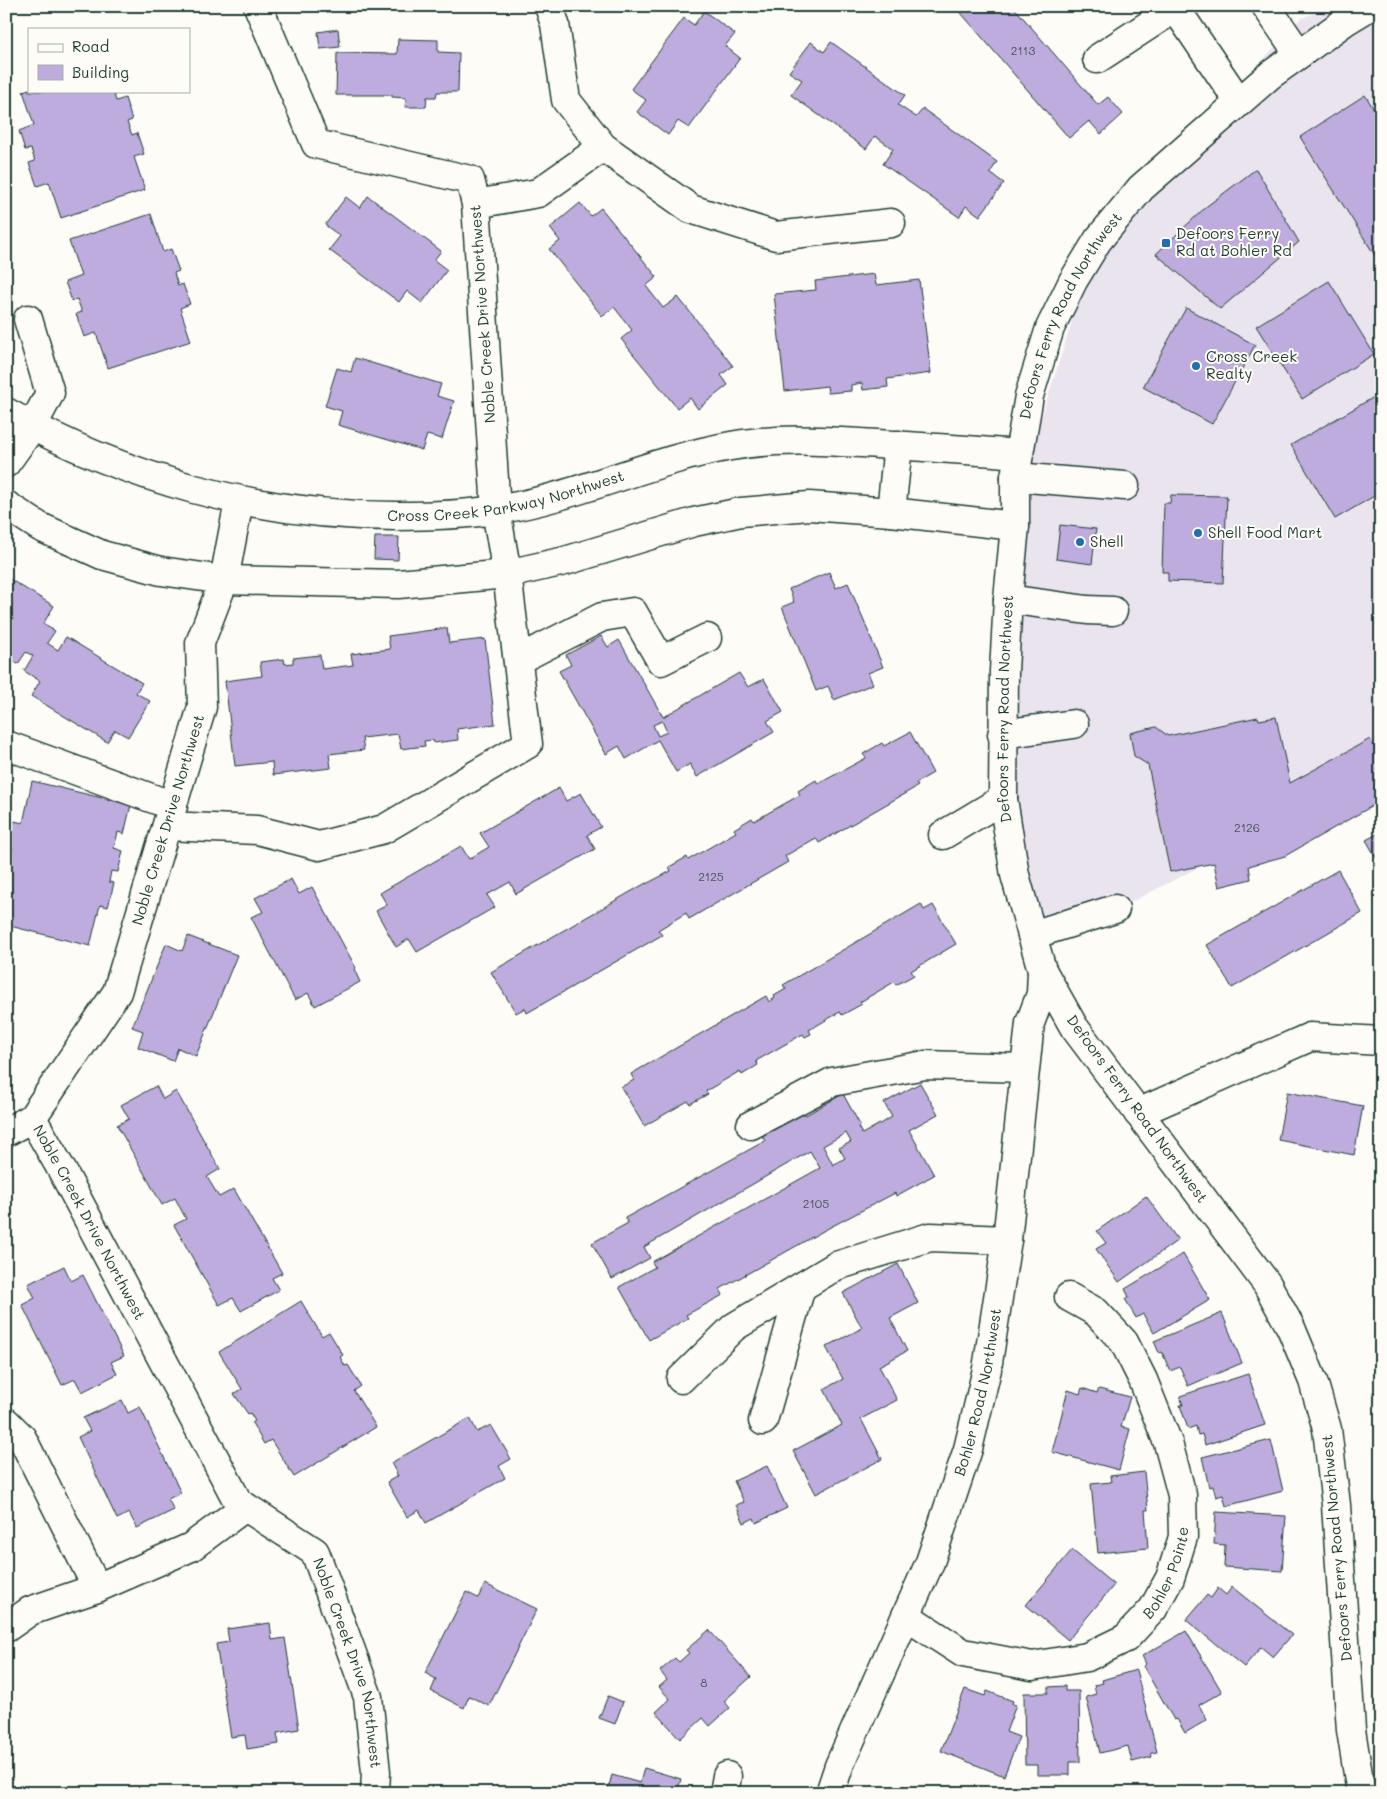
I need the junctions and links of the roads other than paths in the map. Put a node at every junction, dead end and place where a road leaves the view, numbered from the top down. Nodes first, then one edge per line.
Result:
1 (258, 6) edge
2 (549, 6) edge
3 (1266, 6) edge
4 (1370, 6) edge
5 (1174, 7) edge
6 (1300, 54) junction
7 (1097, 59) dead end
8 (1239, 102) junction
9 (603, 147) junction
10 (476, 204) junction
11 (891, 223) dead end
12 (28, 319) dead end
13 (6, 412) edge
14 (32, 427) junction
15 (898, 446) junction
16 (6, 463) edge
17 (1017, 465) junction
18 (1125, 486) dead end
19 (238, 501) junction
20 (6, 505) edge
21 (496, 510) junction
22 (891, 512) junction
23 (1015, 526) junction
24 (507, 574) junction
25 (224, 580) junction
26 (1008, 599) junction
27 (1114, 611) dead end
28 (707, 638) dead end
29 (518, 660) junction
30 (1074, 724) dead end
31 (1002, 734) junction
32 (6, 745) edge
33 (1003, 800) junction
34 (170, 816) junction
35 (943, 835) dead end
36 (1114, 909) dead end
37 (1032, 936) junction
38 (1042, 970) junction
39 (1381, 1040) edge
40 (1025, 1068) junction
41 (1138, 1112) junction
42 (32, 1118) junction
43 (751, 1125) dead end
44 (6, 1132) edge
45 (1007, 1240) junction
46 (801, 1287) junction
47 (1069, 1297) dead end
48 (681, 1379) dead end
49 (763, 1420) dead end
50 (6, 1422) edge
51 (245, 1507) junction
52 (97, 1588) junction
53 (906, 1616) junction
54 (6, 1628) edge
55 (374, 1793) edge
56 (830, 1793) edge
57 (1361, 1793) edge

1 - 10 street, Noble Creek Drive Northwest
2 - 9 street
3 - 6 street
4 - 6 street, Defoors Ferry Road Northwest
5 - 7 street
5 - 8 street
6 - 8 street, Defoors Ferry Road Northwest
8 - 17 street, Defoors Ferry Road Northwest
9 - 10 street
9 - 11 street
10 - 21 street, Noble Creek Drive Northwest
12 - 14 street
13 - 14 street, Cross Creek Parkway Northwest
14 - 16 street
14 - 19 street, Cross Creek Parkway Northwest
15 - 17 street, Cross Creek Parkway Northwest
15 - 21 street, Cross Creek Parkway Northwest
15 - 22 street
17 - 18 street, Cross Creek Parkway Northwest
17 - 23 street, Defoors Ferry Road Northwest
19 - 21 street, Cross Creek Parkway Northwest
19 - 25 street, Noble Creek Drive Northwest
20 - 25 street
21 - 24 street, Noble Creek Drive Northwest
22 - 23 street
22 - 24 street
23 - 26 street, Defoors Ferry Road Northwest
24 - 25 street
24 - 29 street, Noble Creek Drive Northwest
25 - 34 street, Noble Creek Drive Northwest
26 - 27 street
26 - 31 street, Defoors Ferry Road Northwest
28 - 29 street
29 - 34 street, Noble Creek Drive Northwest
30 - 31 street
31 - 33 street, Defoors Ferry Road Northwest
32 - 34 street
33 - 35 street
33 - 37 street, Defoors Ferry Road Northwest
34 - 42 street, Noble Creek Drive Northwest
36 - 37 street
37 - 38 street, Defoors Ferry Road Northwest
38 - 40 street, Bohler Road Northwest
38 - 41 street, Defoors Ferry Road Northwest
39 - 41 street
40 - 43 street
40 - 45 street, Bohler Road Northwest
41 - 57 street, Defoors Ferry Road Northwest
42 - 44 street
42 - 51 street, Noble Creek Drive Northwest
45 - 46 street
45 - 53 street, Bohler Road Northwest
46 - 48 street
46 - 49 street
47 - 53 street, Bohler Pointe
50 - 52 street
51 - 52 street
51 - 55 street, Noble Creek Drive Northwest
52 - 54 street
53 - 56 street, Bohler Road Northwest

